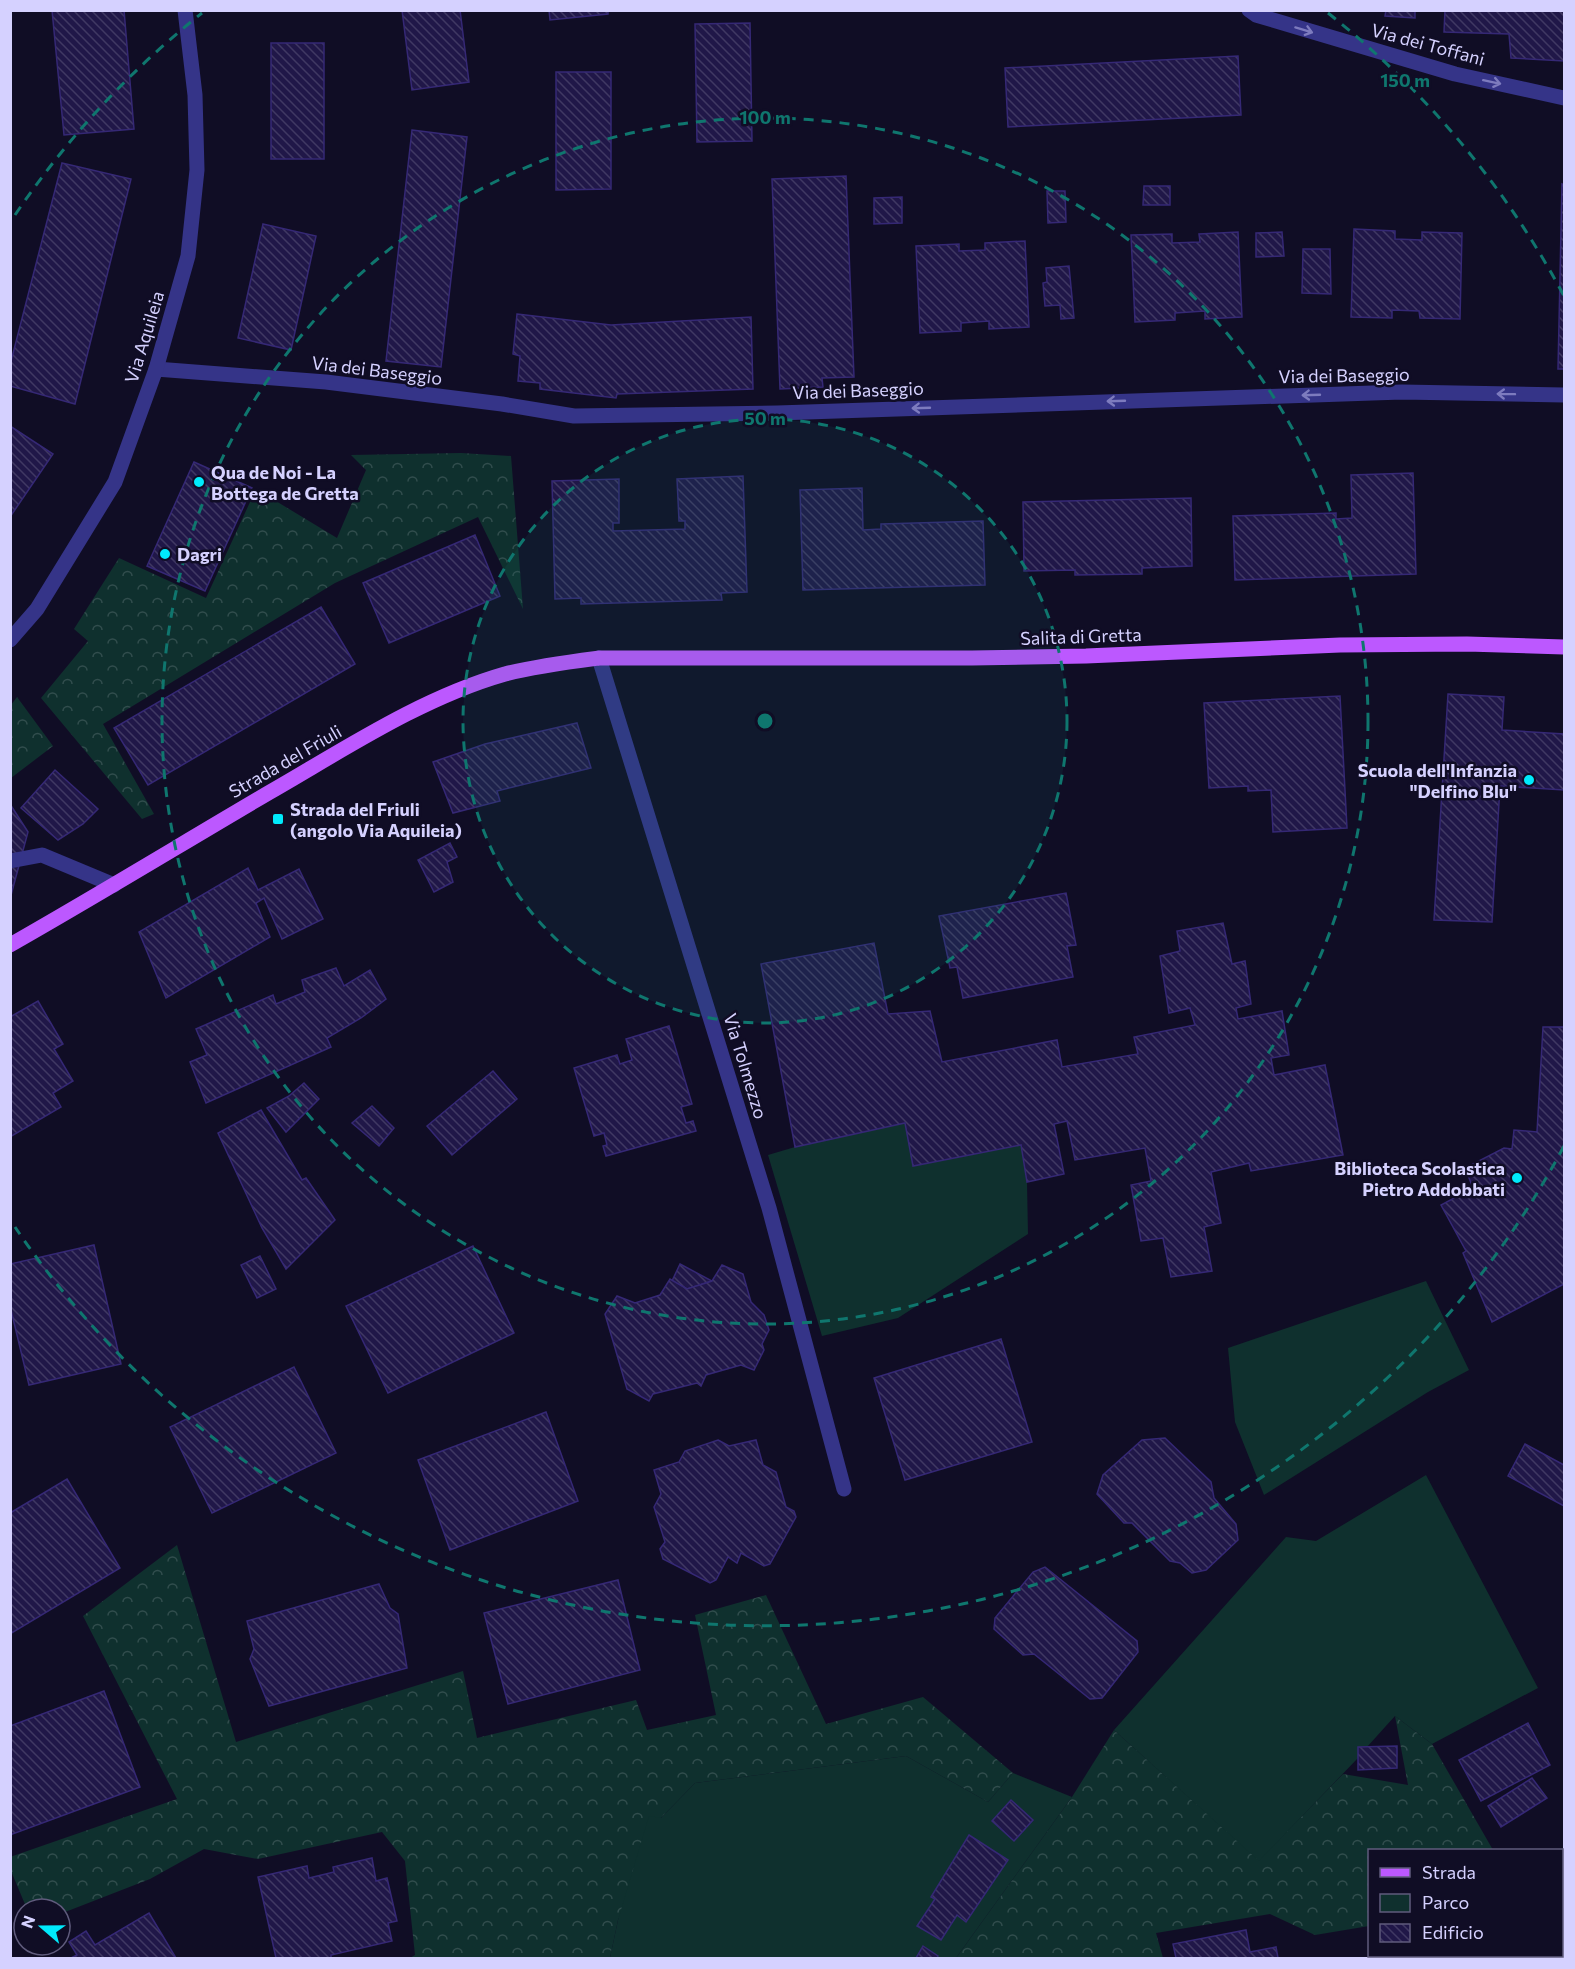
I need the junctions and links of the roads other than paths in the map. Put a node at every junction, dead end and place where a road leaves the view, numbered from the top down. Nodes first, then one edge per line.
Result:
1 (185, 10) edge
2 (1249, 10) edge
3 (1564, 98) edge
4 (156, 369) junction
5 (1564, 395) edge
6 (10, 640) edge
7 (1564, 647) edge
8 (599, 658) junction
9 (10, 861) edge
10 (114, 885) junction
11 (10, 945) edge
12 (844, 1489) dead end

1 - 4 street, Via Aquileia
2 -> 3 street, Via dei Toffani
5 -> 4 street, Via dei Baseggio
4 - 6 street, Via Aquileia
7 - 8 main road, Salita di Gretta
8 - 10 main road, Strada del Friuli
8 - 12 street, Via Tolmezzo
9 - 10 street
10 - 11 main road, Strada del Friuli

